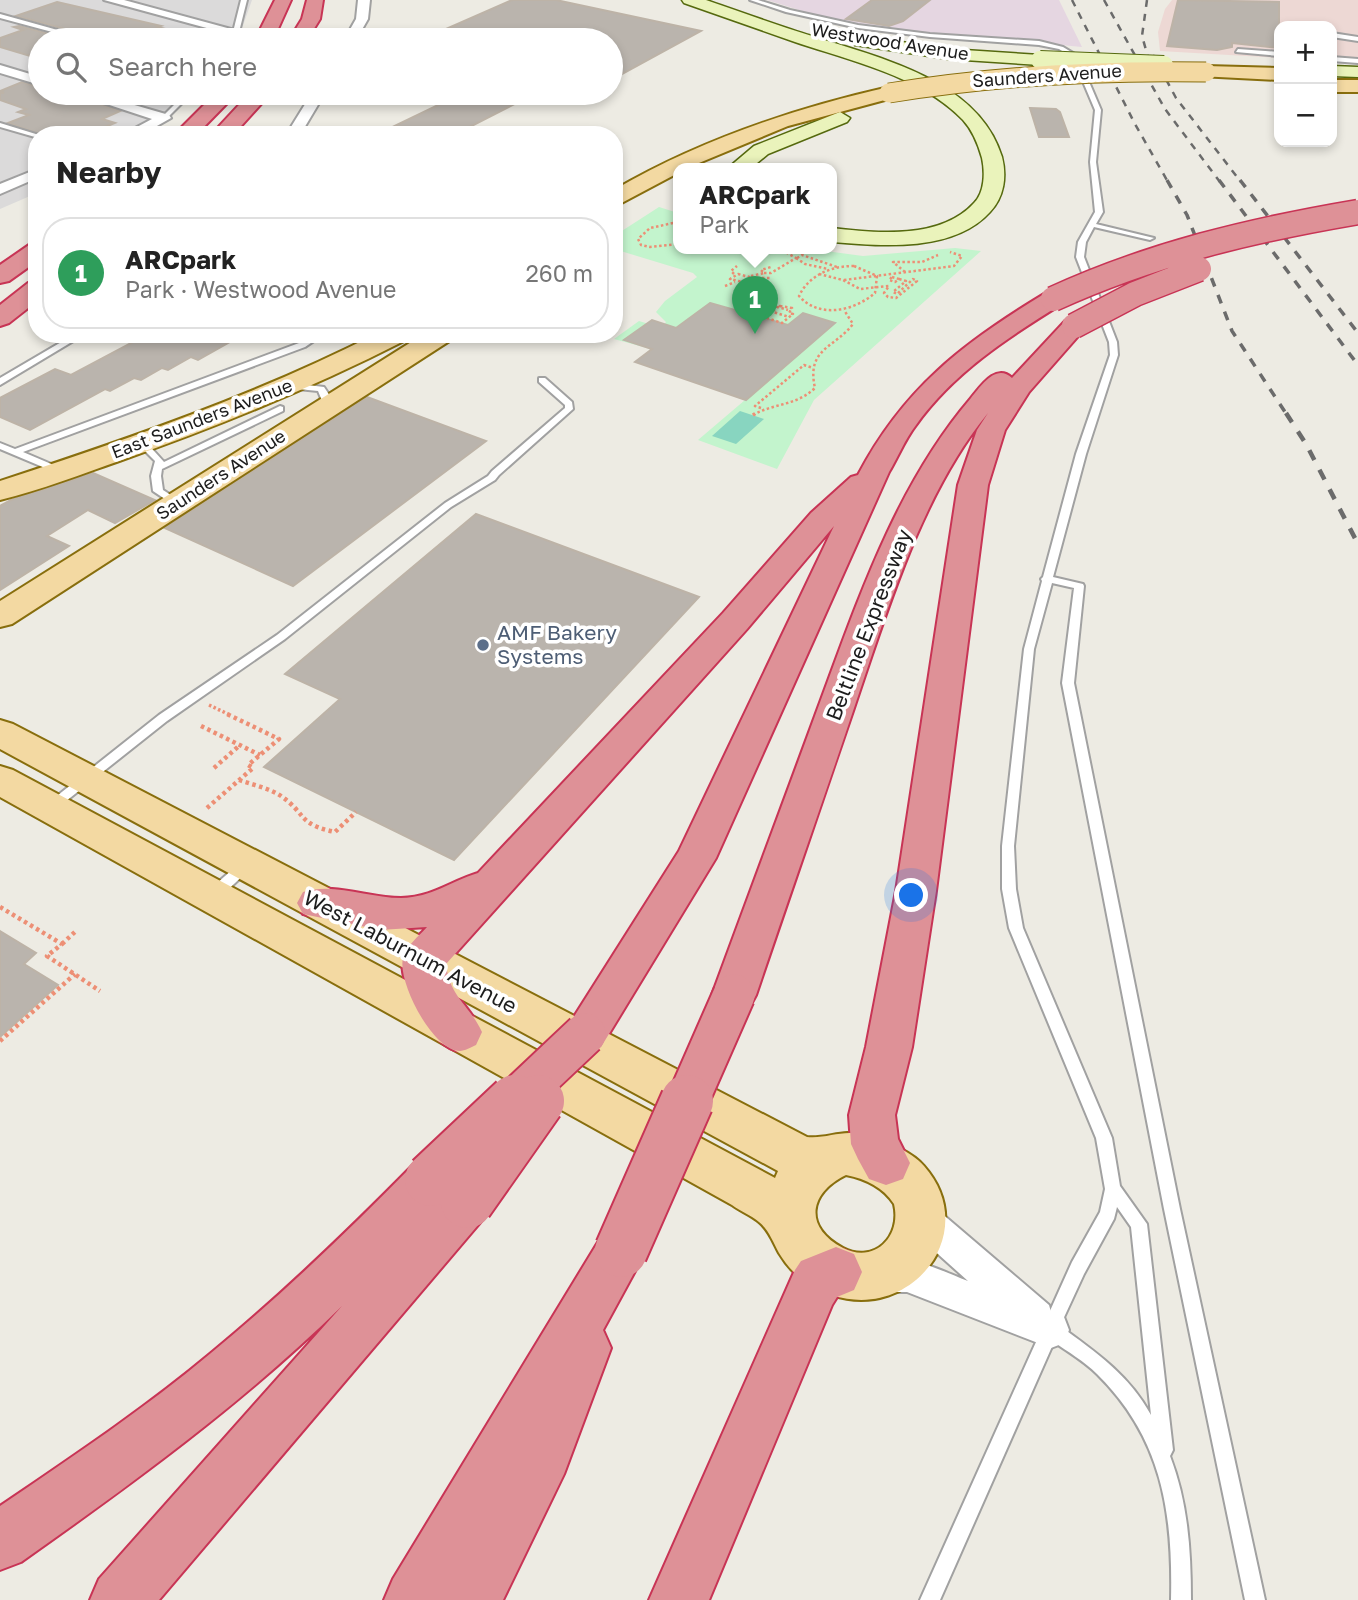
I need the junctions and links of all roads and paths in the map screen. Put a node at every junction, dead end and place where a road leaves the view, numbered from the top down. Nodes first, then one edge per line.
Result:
1 (110, 0) edge
2 (244, 0) edge
3 (283, 0) edge
4 (315, 0) edge
5 (364, 0) edge
6 (690, 0) edge
7 (714, 0) edge
8 (753, 0) edge
9 (0, 16) edge
10 (44, 28) edge
11 (206, 28) edge
12 (235, 28) edge
13 (270, 28) edge
14 (305, 28) edge
15 (357, 28) edge
16 (1358, 30) edge
17 (1337, 36) edge
18 (1355, 39) edge
19 (1238, 51) dead end
20 (1274, 54) edge
21 (1337, 59) edge
22 (1358, 61) edge
23 (0, 69) edge
24 (1274, 69) edge
25 (1337, 73) edge
26 (1206, 74) junction
27 (1274, 74) edge
28 (1358, 74) edge
29 (28, 77) edge
30 (1274, 83) edge
31 (1337, 86) edge
32 (1358, 86) edge
33 (896, 99) junction
34 (120, 105) edge
35 (177, 105) edge
36 (215, 105) edge
37 (250, 105) edge
38 (311, 105) edge
39 (164, 118) junction
40 (840, 118) junction
41 (0, 125) edge
42 (148, 126) edge
43 (193, 126) edge
44 (230, 126) edge
45 (298, 126) edge
46 (28, 133) edge
47 (678, 163) edge
48 (716, 163) edge
49 (744, 163) edge
50 (673, 166) edge
51 (28, 177) edge
52 (673, 186) edge
53 (0, 189) edge
54 (623, 195) edge
55 (1358, 212) edge
56 (623, 217) edge
57 (673, 223) edge
58 (1093, 225) junction
59 (1358, 234) edge
60 (837, 235) edge
61 (1150, 238) dead end
62 (28, 243) edge
63 (673, 245) edge
64 (789, 254) edge
65 (796, 258) junction
66 (737, 266) dead end
67 (771, 267) dead end
68 (837, 267) junction
69 (828, 269) junction
70 (905, 272) junction
71 (764, 273) junction
72 (818, 274) junction
73 (735, 275) junction
74 (876, 275) junction
75 (0, 276) edge
76 (752, 277) junction
77 (771, 278) dead end
78 (899, 279) dead end
79 (844, 280) junction
80 (735, 282) junction
81 (747, 283) junction
82 (725, 286) dead end
83 (877, 288) junction
84 (28, 290) edge
85 (28, 293) edge
86 (0, 305) edge
87 (744, 307) junction
88 (778, 307) junction
89 (844, 309) junction
90 (788, 310) junction
91 (739, 311) dead end
92 (762, 312) junction
93 (772, 312) junction
94 (1063, 312) junction
95 (782, 315) junction
96 (766, 316) junction
97 (790, 317) junction
98 (0, 318) edge
99 (776, 319) junction
100 (65, 343) edge
101 (303, 343) edge
102 (381, 343) edge
103 (428, 343) edge
104 (813, 368) junction
105 (542, 380) dead end
106 (0, 382) edge
107 (286, 398) junction
108 (328, 406) junction
109 (762, 408) junction
110 (753, 415) dead end
111 (142, 443) junction
112 (0, 446) edge
113 (16, 452) junction
114 (161, 467) junction
115 (60, 471) junction
116 (874, 472) junction
117 (0, 491) edge
118 (177, 503) junction
119 (1046, 579) junction
120 (0, 616) edge
121 (208, 705) dead end
122 (201, 726) dead end
123 (0, 733) edge
124 (240, 746) junction
125 (260, 755) junction
126 (214, 768) dead end
127 (85, 779) junction
128 (0, 780) edge
129 (239, 780) junction
130 (51, 806) junction
131 (207, 808) dead end
132 (356, 812) dead end
133 (246, 865) junction
134 (511, 865) junction
135 (213, 895) junction
136 (318, 903) junction
137 (0, 907) edge
138 (77, 930) dead end
139 (62, 944) junction
140 (424, 959) junction
141 (75, 974) junction
142 (100, 991) dead end
143 (460, 1031) junction
144 (0, 1041) edge
145 (823, 1159) junction
146 (886, 1163) junction
147 (1113, 1189) junction
148 (449, 1191) junction
149 (921, 1217) junction
150 (791, 1222) junction
151 (621, 1251) junction
152 (857, 1274) junction
153 (1051, 1330) junction
154 (1165, 1458) junction
155 (0, 1541) edge
156 (120, 1600) edge
157 (414, 1600) edge
158 (472, 1600) edge
159 (679, 1600) edge
160 (930, 1600) edge
161 (1181, 1600) edge
162 (1255, 1600) edge

1 - 11 street
2 - 12 lane
3 - 13 highway
4 - 14 highway
5 - 15 street
6 - 60 main road, Westwood Avenue
7 - 26 main road, Westwood Avenue, bridge
8 - 58 lane
9 - 10 lane
16 - 18 lane
17 - 18 lane
19 - 20 lane
21 - 22 lane
23 - 29 street
24 - 26 main road, Westwood Avenue
25 - 28 main road
26 - 27 main road, Westwood Avenue
26 - 30 main road, Westwood Avenue
26 - 33 main road, Westwood Avenue
31 - 32 main road
33 - 40 main road
33 - 47 main road
34 - 39 street
35 - 39 lane
36 - 43 highway
37 - 44 highway
38 - 45 street
39 - 42 street
40 - 48 main road
40 - 49 main road
41 - 46 lane
50 - 54 main road
51 - 53 street
52 - 56 main road
55 - 94 highway, Beltline Expressway, bridge
57 - 63 path
58 - 61 lane
58 - 119 lane
59 - 94 highway, Beltline Expressway, bridge
62 - 75 highway
64 - 65 path
65 - 68 path
65 - 69 path
65 - 71 path
66 - 73 path
67 - 71 path
68 - 69 path
68 - 74 path
69 - 72 path
70 - 70 path
70 - 74 path
71 - 76 path
72 - 79 path
72 - 89 path
73 - 76 path
73 - 80 path
74 - 79 path
74 - 83 path
76 - 77 path
76 - 81 path
78 - 83 path
79 - 83 path
80 - 81 path
80 - 82 path
81 - 87 path
83 - 89 path
84 - 86 highway
85 - 98 highway
87 - 91 path
87 - 92 path
88 - 90 path
88 - 92 path
88 - 93 path
89 - 104 path
90 - 95 path
90 - 97 path
92 - 93 path
92 - 96 path
93 - 95 path
93 - 96 path
94 - 116 highway, Beltline Expressway
94 - 146 highway
94 - 151 highway, Beltline Expressway, bridge
95 - 97 path
95 - 99 path
96 - 99 path
97 - 99 path
100 - 106 lane
101 - 113 lane
102 - 107 main road, East Saunders Avenue
103 - 108 main road, Saunders Avenue
104 - 109 path
104 - 109 path
105 - 127 lane
107 - 108 lane
107 - 111 main road, East Saunders Avenue
107 - 114 lane
108 - 118 main road, Saunders Avenue
109 - 110 path
111 - 114 lane
111 - 115 main road, East Saunders Avenue
112 - 113 lane
113 - 115 lane
114 - 118 lane
115 - 117 main road, East Saunders Avenue
116 - 134 highway
116 - 148 highway, Beltline Expressway, bridge
118 - 120 main road, Saunders Avenue
119 - 147 lane
119 - 162 lane
121 - 125 path
122 - 124 path
123 - 127 main road, West Laburnum Avenue
124 - 125 path
124 - 126 path
125 - 129 path
127 - 130 lane
127 - 133 main road, West Laburnum Avenue
128 - 130 main road, West Laburnum Avenue
129 - 131 path
129 - 132 path
130 - 135 main road, West Laburnum Avenue
133 - 135 lane
133 - 136 main road, West Laburnum Avenue
134 - 136 highway
134 - 140 highway
135 - 143 main road, West Laburnum Avenue
136 - 140 main road, West Laburnum Avenue
137 - 139 path
138 - 139 path
139 - 141 path
140 - 143 highway
140 - 145 main road, West Laburnum Avenue
141 - 142 path
141 - 144 path
143 - 150 main road, West Laburnum Avenue
145 - 146 main road, West Laburnum Avenue
145 - 150 main road
146 - 149 main road, West Laburnum Avenue
147 - 153 lane
147 - 154 lane
148 - 155 highway
148 - 156 highway
149 - 152 main road
149 - 153 street, West Laburnum Avenue
150 - 152 main road, West Laburnum Avenue
151 - 157 highway
151 - 158 highway
152 - 153 street
152 - 159 highway
153 - 154 lane
153 - 160 lane
154 - 161 lane

